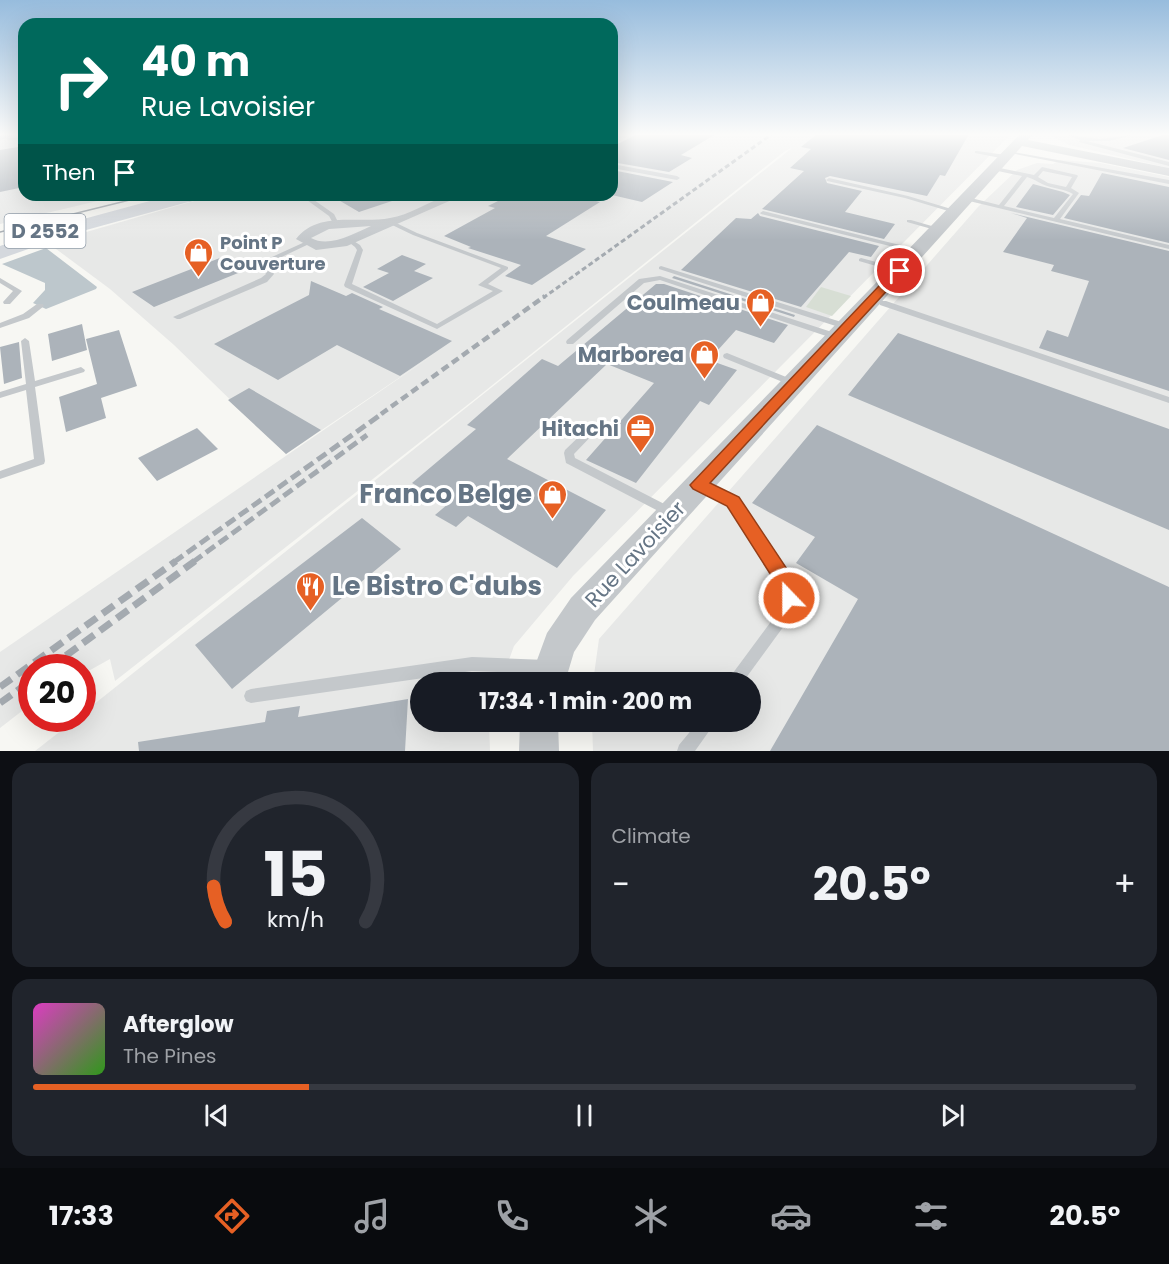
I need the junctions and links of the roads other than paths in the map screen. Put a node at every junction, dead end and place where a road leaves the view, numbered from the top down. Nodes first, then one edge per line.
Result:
1 (630, 169) edge
2 (995, 169) edge
3 (1023, 169) edge
4 (1041, 169) edge
5 (1041, 169) edge
6 (1103, 169) edge
7 (1147, 169) edge
8 (1169, 172) edge
9 (1026, 175) junction
10 (677, 177) dead end
11 (1035, 177) junction
12 (829, 180) dead end
13 (1169, 182) edge
14 (1068, 189) junction
15 (146, 201) edge
16 (171, 201) edge
17 (184, 201) edge
18 (312, 201) edge
19 (442, 201) edge
20 (961, 205) junction
21 (1000, 207) junction
22 (763, 213) dead end
23 (1056, 220) junction
24 (909, 221) dead end
25 (390, 222) junction
26 (336, 224) junction
27 (939, 229) junction
28 (61, 231) junction
29 (349, 240) junction
30 (307, 243) junction
31 (0, 246) edge
32 (1169, 247) edge
33 (918, 252) junction
34 (0, 253) edge
35 (861, 260) dead end
36 (661, 268) dead end
37 (900, 271) junction
38 (0, 280) edge
39 (7, 302) dead end
40 (883, 303) dead end
41 (40, 306) dead end
42 (177, 317) dead end
43 (0, 326) edge
44 (843, 332) junction
45 (26, 341) dead end
46 (570, 342) dead end
47 (727, 356) dead end
48 (81, 370) dead end
49 (795, 384) junction
50 (31, 386) junction
51 (0, 395) edge
52 (1169, 399) edge
53 (594, 428) dead end
54 (0, 475) edge
55 (699, 485) junction
56 (672, 513) junction
57 (417, 672) edge
58 (528, 672) edge
59 (550, 672) edge
60 (742, 672) edge
61 (410, 673) edge
62 (251, 696) dead end
63 (539, 732) edge
64 (699, 732) edge
65 (539, 751) edge
66 (685, 751) edge

1 - 10 lane
2 - 20 street, Rue Lavoisier
3 - 9 lane
4 - 11 lane
5 - 14 lane
6 - 13 lane
7 - 8 street
9 - 11 lane
9 - 21 lane
11 - 14 lane
12 - 20 lane
14 - 23 lane
15 - 31 main road, D 2552
16 - 28 main road
17 - 28 lane
18 - 26 lane
19 - 25 street
20 - 21 lane
20 - 27 street, Rue Lavoisier
21 - 23 lane
22 - 33 lane
23 - 32 lane
24 - 27 lane
25 - 26 street
25 - 29 street
25 - 29 lane
26 - 30 street
27 - 33 street, Rue Lavoisier
28 - 34 main road
29 - 30 street
30 - 42 lane
33 - 37 street, Rue Lavoisier
35 - 37 lane
36 - 44 lane
37 - 44 street, Rue Lavoisier
38 - 39 lane
40 - 52 lane
41 - 43 lane
44 - 46 lane
44 - 49 street, Rue Lavoisier
45 - 50 lane
47 - 49 lane
48 - 50 lane
49 - 55 street, Rue Lavoisier
50 - 51 lane
50 - 54 lane
53 - 56 lane
55 - 56 street, Rue Lavoisier
55 - 60 lane
56 - 59 street, Rue Lavoisier
57 - 58 lane
61 - 62 lane
63 - 65 street
64 - 66 lane

